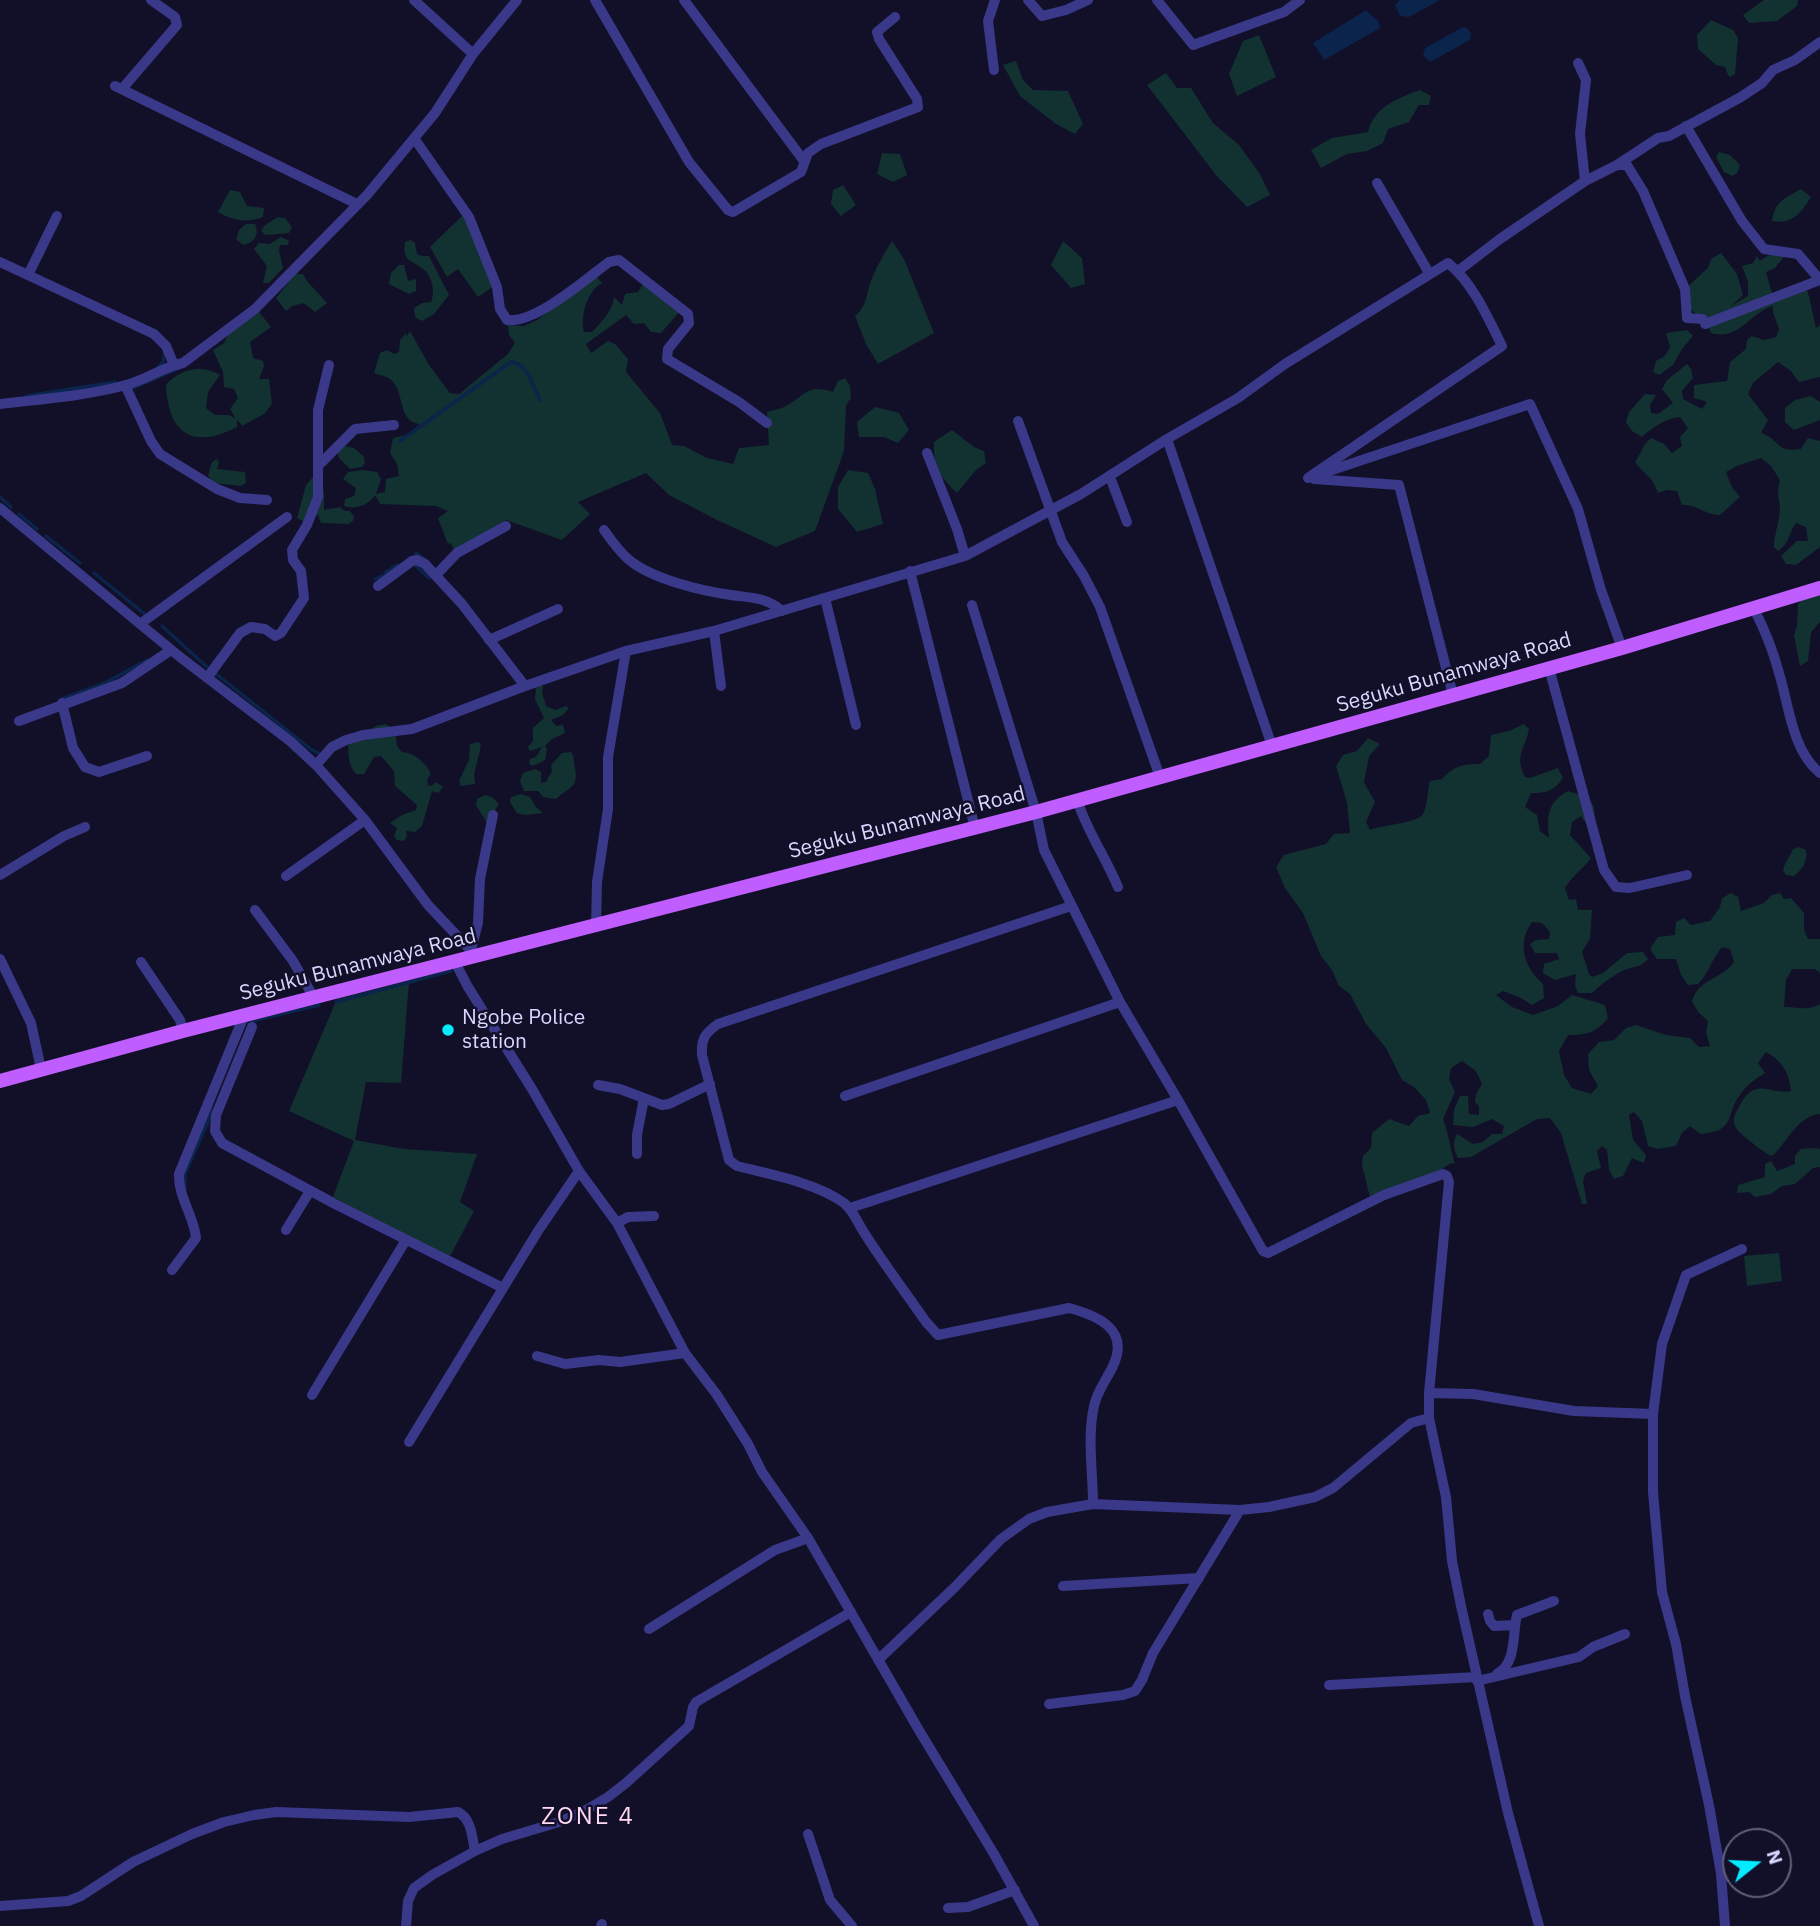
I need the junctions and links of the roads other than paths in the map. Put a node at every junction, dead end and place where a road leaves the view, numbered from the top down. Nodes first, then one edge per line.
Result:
1 (151, 0) edge
2 (414, 0) edge
3 (517, 0) edge
4 (595, 0) edge
5 (684, 0) edge
6 (995, 0) edge
7 (1028, 0) edge
8 (1088, 0) edge
9 (1157, 0) edge
10 (1300, 0) edge
11 (895, 17) dead end
12 (1820, 42) edge
13 (473, 54) junction
14 (1578, 63) dead end
15 (994, 70) dead end
16 (1686, 126) junction
17 (414, 138) junction
18 (804, 161) junction
19 (1617, 166) junction
20 (1585, 181) junction
21 (1377, 183) dead end
22 (357, 204) junction
23 (57, 216) dead end
24 (0, 262) edge
25 (1458, 271) junction
26 (1429, 273) junction
27 (28, 275) junction
28 (1820, 280) edge
29 (174, 365) junction
30 (329, 365) dead end
31 (125, 386) junction
32 (0, 404) edge
33 (1018, 421) dead end
34 (767, 423) dead end
35 (394, 425) dead end
36 (1167, 439) junction
37 (926, 453) dead end
38 (319, 465) junction
39 (1110, 477) junction
40 (1308, 478) junction
41 (267, 500) dead end
42 (0, 508) edge
43 (1051, 510) junction
44 (287, 517) dead end
45 (1128, 522) dead end
46 (506, 526) dead end
47 (604, 530) dead end
48 (965, 556) junction
49 (910, 571) junction
50 (436, 575) junction
51 (378, 586) dead end
52 (1820, 587) edge
53 (825, 598) junction
54 (972, 605) dead end
55 (1753, 607) junction
56 (558, 609) dead end
57 (782, 611) junction
58 (140, 624) junction
59 (714, 631) junction
60 (489, 639) junction
61 (1622, 648) junction
62 (171, 650) junction
63 (626, 651) junction
64 (1549, 668) junction
65 (207, 678) junction
66 (525, 686) junction
67 (721, 686) dead end
68 (1453, 695) junction
69 (62, 703) junction
70 (19, 721) dead end
71 (856, 725) dead end
72 (1272, 746) junction
73 (147, 756) dead end
74 (316, 765) junction
75 (1820, 773) edge
76 (1160, 777) junction
77 (1077, 800) junction
78 (1036, 812) junction
79 (494, 815) dead end
80 (365, 820) junction
81 (85, 827) dead end
82 (975, 828) junction
83 (0, 875) edge
84 (1687, 875) dead end
85 (286, 876) dead end
86 (1118, 887) dead end
87 (1071, 906) junction
88 (254, 910) dead end
89 (596, 925) junction
90 (474, 954) junction
91 (0, 959) edge
92 (141, 962) dead end
93 (456, 962) junction
94 (314, 998) junction
95 (1120, 1002) junction
96 (248, 1021) junction
97 (183, 1031) junction
98 (41, 1069) junction
99 (0, 1081) edge
100 (710, 1084) junction
101 (598, 1085) dead end
102 (845, 1096) dead end
103 (644, 1098) junction
104 (1178, 1100) junction
105 (637, 1154) dead end
106 (579, 1171) junction
107 (310, 1191) junction
108 (850, 1209) junction
109 (654, 1216) dead end
110 (617, 1223) junction
111 (286, 1230) dead end
112 (406, 1240) junction
113 (1742, 1249) dead end
114 (172, 1270) dead end
115 (503, 1288) junction
116 (685, 1353) junction
117 (537, 1356) dead end
118 (1429, 1393) junction
119 (312, 1395) dead end
120 (1653, 1414) junction
121 (1429, 1418) junction
122 (409, 1442) dead end
123 (1093, 1504) junction
124 (1240, 1510) junction
125 (808, 1538) junction
126 (1199, 1578) junction
127 (1063, 1586) dead end
128 (1554, 1601) dead end
129 (850, 1612) junction
130 (1488, 1614) dead end
131 (1515, 1625) junction
132 (649, 1629) dead end
133 (1625, 1634) dead end
134 (878, 1660) junction
135 (1481, 1679) junction
136 (1329, 1685) dead end
137 (1049, 1704) dead end
138 (808, 1834) dead end
139 (475, 1851) junction
140 (1015, 1890) junction
141 (0, 1906) edge
142 (948, 1908) dead end
143 (405, 1926) edge
144 (852, 1926) edge
145 (1034, 1926) edge
146 (1539, 1926) edge
147 (1725, 1926) edge

1 - 22 street
2 - 13 street
3 - 13 street
4 - 18 street
5 - 18 street
6 - 15 street
7 - 8 street
9 - 10 street
11 - 18 street
12 - 16 street
13 - 17 street
14 - 20 street
16 - 19 street
16 - 28 street
17 - 22 street
17 - 34 street
19 - 20 street
19 - 28 street
20 - 25 street
21 - 26 street
22 - 29 street
23 - 27 street
24 - 27 street
25 - 26 street
25 - 40 street
26 - 36 street
27 - 29 street
29 - 31 street
30 - 38 street
31 - 32 street
31 - 41 street
33 - 43 street
35 - 38 street
36 - 39 street
36 - 72 street
37 - 48 street
38 - 65 street
39 - 43 street
39 - 45 street
40 - 61 street
40 - 68 street
42 - 58 street
43 - 48 street
43 - 76 street
44 - 58 street
46 - 50 street
47 - 57 street
48 - 49 street
49 - 53 street
49 - 82 street
50 - 51 street
50 - 60 street
52 - 55 main road, Seguku Bunamwaya Road
53 - 57 street
53 - 71 street
54 - 78 street
55 - 61 main road, Seguku Bunamwaya Road
55 - 75 street
56 - 60 street
57 - 59 street
58 - 62 street
59 - 63 street
59 - 67 street
60 - 66 street
61 - 64 main road, Seguku Bunamwaya Road
62 - 65 street
62 - 69 street
63 - 66 street
63 - 89 street
64 - 68 main road, Seguku Bunamwaya Road
64 - 84 street
65 - 74 street
66 - 74 street
68 - 72 main road, Seguku Bunamwaya Road
69 - 70 street
69 - 73 street
72 - 76 main road, Seguku Bunamwaya Road
74 - 80 street
76 - 77 main road, Seguku Bunamwaya Road
77 - 78 main road, Seguku Bunamwaya Road
77 - 86 street
78 - 82 main road, Seguku Bunamwaya Road
78 - 87 street
79 - 90 street
80 - 85 street
80 - 90 street
81 - 83 street
82 - 89 main road, Seguku Bunamwaya Road
87 - 95 street
87 - 100 street
88 - 94 street
89 - 90 main road, Seguku Bunamwaya Road
90 - 93 main road, Seguku Bunamwaya Road
91 - 98 street
92 - 97 street
93 - 94 main road, Seguku Bunamwaya Road
93 - 106 street
94 - 96 main road, Seguku Bunamwaya Road
95 - 102 street
95 - 104 street
96 - 97 main road, Seguku Bunamwaya Road
96 - 107 street
96 - 114 street
97 - 98 main road, Seguku Bunamwaya Road
98 - 99 main road, Seguku Bunamwaya Road
100 - 103 street
100 - 108 street
101 - 103 street
103 - 105 street
104 - 108 street
104 - 118 street
106 - 110 street
106 - 115 street
107 - 111 street
107 - 112 street
108 - 123 street
109 - 110 street
110 - 116 street
112 - 115 street
112 - 119 street
113 - 120 street
115 - 122 street
116 - 117 street
116 - 125 street
118 - 120 street
118 - 121 street
120 - 147 street
121 - 124 street
121 - 135 street
123 - 124 street
123 - 134 street
124 - 126 street
125 - 129 street
125 - 132 street
126 - 127 street
126 - 137 street
128 - 131 street
129 - 134 street
129 - 139 street
130 - 131 street
131 - 135 street
133 - 135 street
134 - 140 street
135 - 136 street
135 - 146 street
138 - 144 street
139 - 141 street
139 - 143 street
140 - 142 street
140 - 145 street

